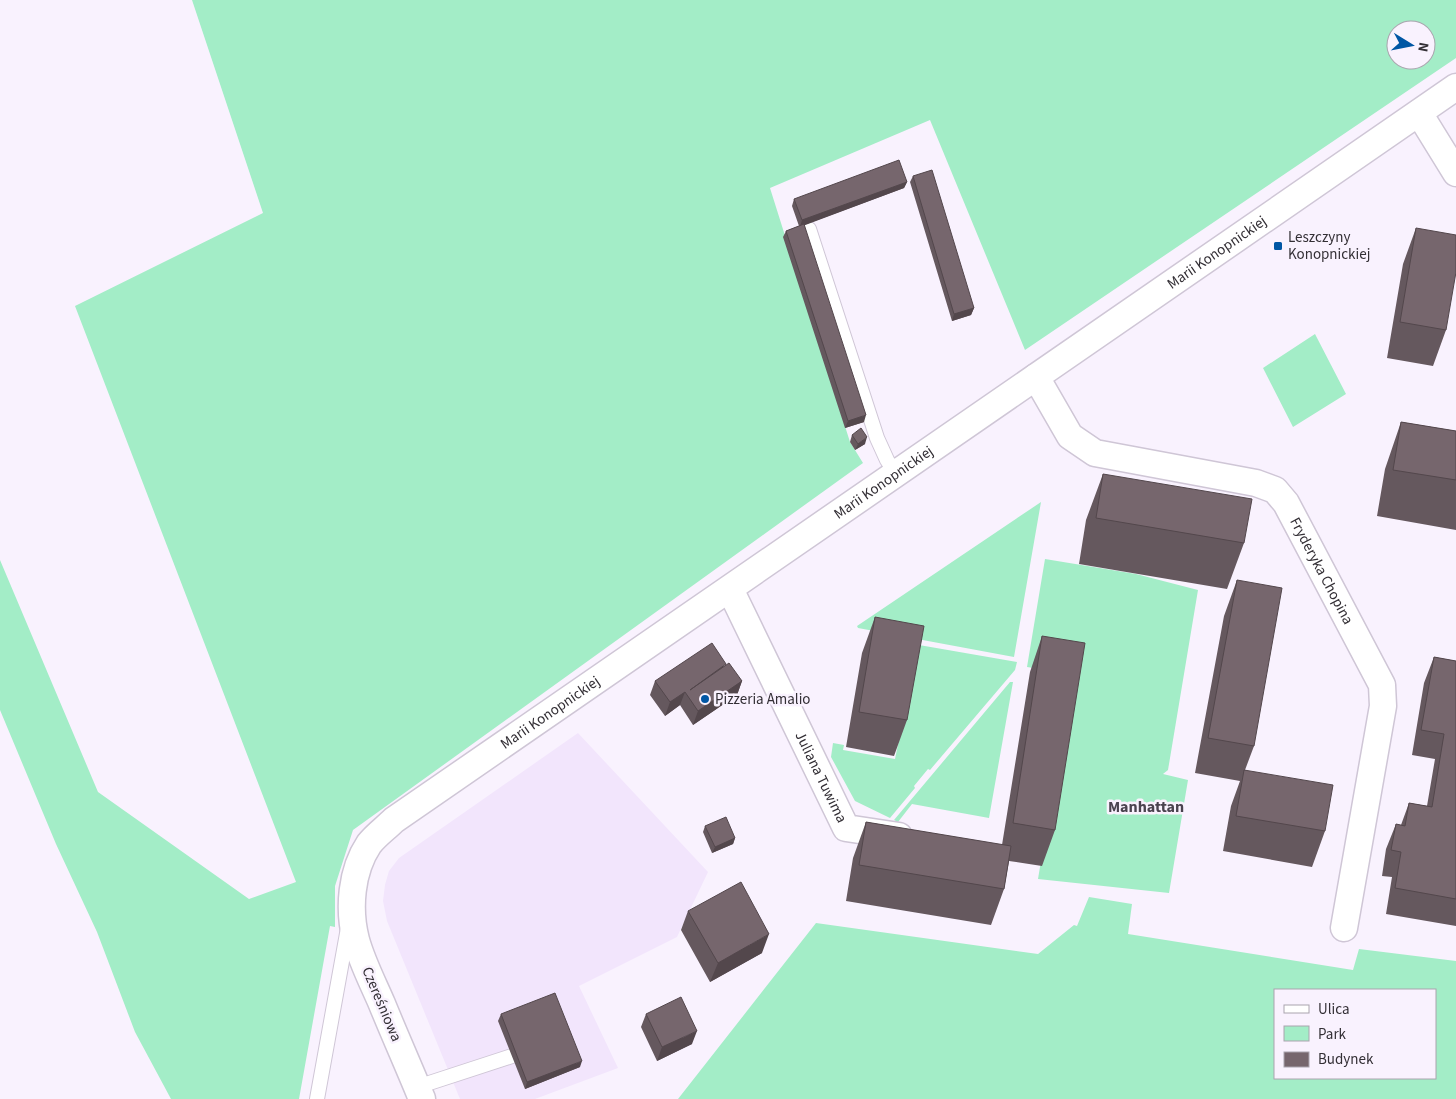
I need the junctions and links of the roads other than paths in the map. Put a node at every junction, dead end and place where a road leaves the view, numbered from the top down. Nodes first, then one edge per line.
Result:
1 (1456, 87) edge
2 (1419, 112) junction
3 (1455, 170) edge
4 (809, 229) dead end
5 (1036, 377) junction
6 (896, 474) junction
7 (730, 588) junction
8 (922, 839) edge
9 (351, 907) junction
10 (1344, 928) dead end
11 (512, 1056) dead end
12 (420, 1093) edge
13 (317, 1099) edge

1 - 2 street, Marii Konopnickiej
2 - 3 street
2 - 5 street, Marii Konopnickiej
4 - 6 lane
5 - 6 street, Marii Konopnickiej
5 - 10 street, Fryderyka Chopina
6 - 7 street, Marii Konopnickiej
7 - 8 street, Juliana Tuwima
7 - 9 street, Marii Konopnickiej
9 - 12 street, Czereśniowa
9 - 13 lane
11 - 12 lane

